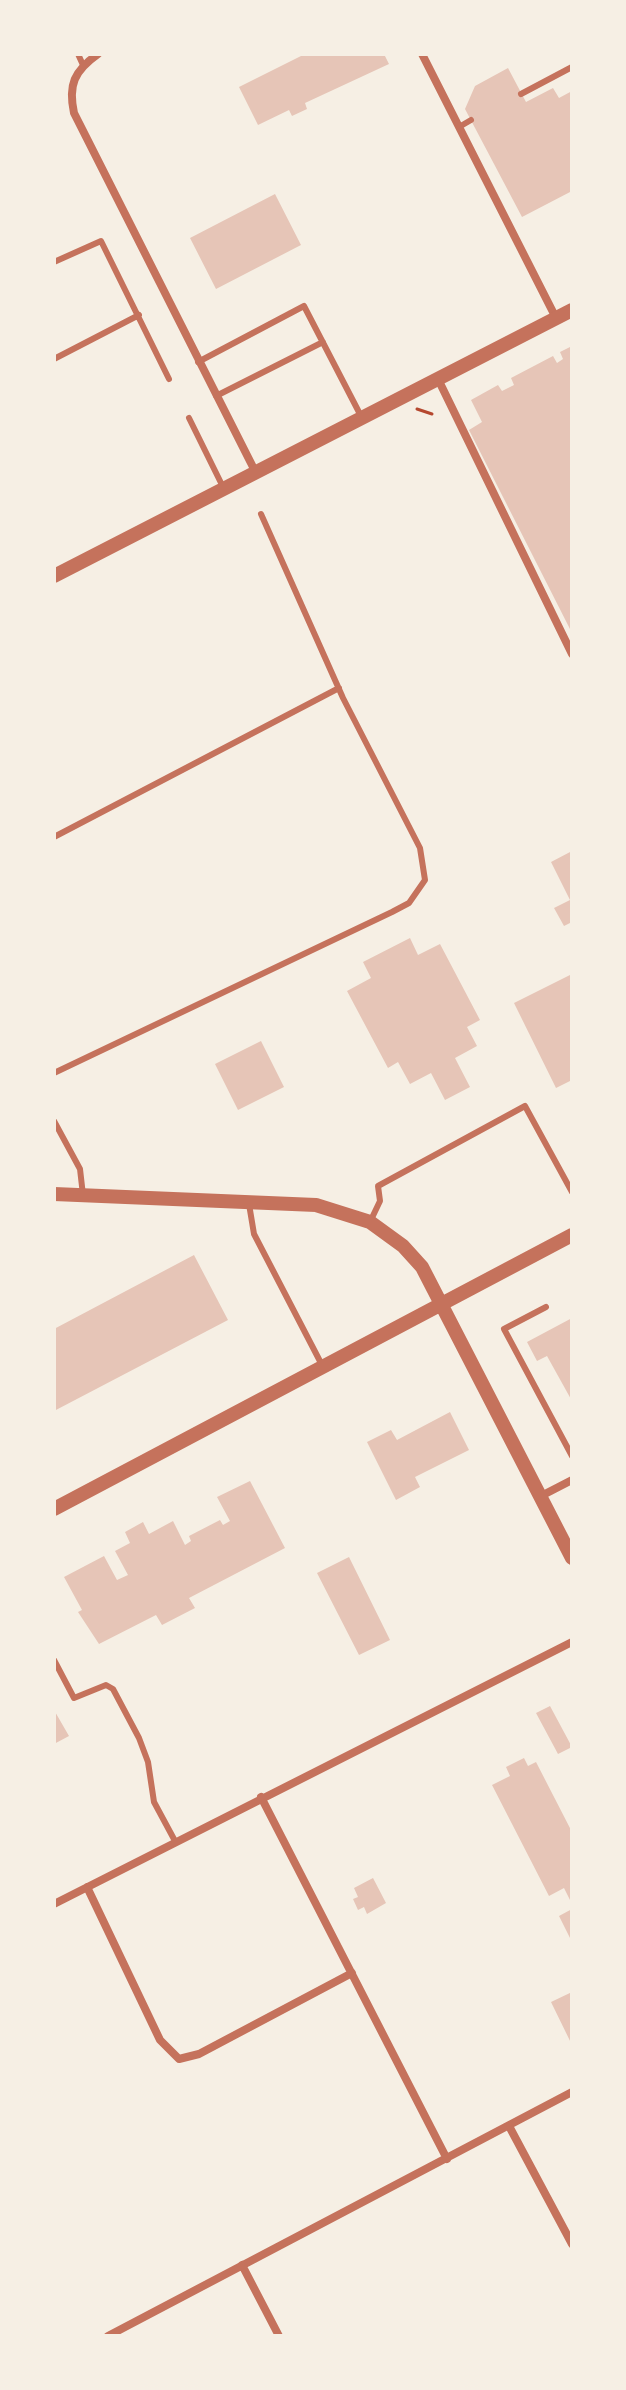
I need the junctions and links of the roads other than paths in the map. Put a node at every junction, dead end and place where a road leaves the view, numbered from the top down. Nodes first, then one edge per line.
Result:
1 (78, 54) edge
2 (98, 54) edge
3 (422, 54) edge
4 (83, 65) junction
5 (572, 67) edge
6 (521, 94) dead end
7 (471, 120) dead end
8 (459, 127) junction
9 (54, 262) edge
10 (572, 310) edge
11 (139, 315) junction
12 (556, 318) junction
13 (323, 342) junction
14 (54, 359) edge
15 (198, 362) junction
16 (169, 379) dead end
17 (438, 379) junction
18 (216, 396) junction
19 (189, 418) dead end
20 (362, 418) junction
21 (256, 473) junction
22 (224, 489) junction
23 (261, 514) dead end
24 (54, 576) edge
25 (572, 654) edge
26 (339, 688) junction
27 (54, 837) edge
28 (54, 1073) edge
29 (54, 1121) edge
30 (572, 1192) edge
31 (54, 1194) edge
32 (83, 1195) junction
33 (249, 1202) junction
34 (370, 1222) junction
35 (572, 1235) edge
36 (443, 1303) junction
37 (546, 1307) dead end
38 (323, 1367) junction
39 (572, 1456) edge
40 (572, 1480) edge
41 (541, 1496) junction
42 (54, 1509) edge
43 (572, 1558) edge
44 (572, 1642) edge
45 (54, 1660) edge
46 (261, 1797) junction
47 (175, 1841) junction
48 (87, 1887) junction
49 (54, 1904) edge
50 (352, 1973) junction
51 (572, 2092) edge
52 (509, 2126) junction
53 (447, 2159) junction
54 (572, 2244) edge
55 (242, 2265) junction
56 (108, 2336) edge
57 (279, 2336) edge

1 - 4 lane
2 - 4 street
3 - 8 street
4 - 15 street
5 - 6 lane
7 - 8 lane
8 - 12 street
9 - 11 lane
10 - 12 street
11 - 14 lane
11 - 16 lane
12 - 17 street
13 - 15 lane
13 - 18 lane
13 - 20 lane
15 - 18 street
17 - 20 street
17 - 25 street
18 - 21 street
19 - 22 lane
20 - 21 street
21 - 22 street
22 - 24 street
23 - 26 lane
26 - 27 lane
26 - 28 lane
29 - 32 lane
30 - 34 lane
31 - 32 street
32 - 33 street
33 - 34 street
33 - 38 lane
34 - 36 street
35 - 36 street
36 - 38 street
36 - 41 street
37 - 39 lane
38 - 42 street
40 - 41 street
41 - 43 street
44 - 46 street
45 - 47 lane
46 - 47 street
46 - 50 street
47 - 48 street
48 - 49 street
48 - 50 street
50 - 53 street
51 - 52 street
52 - 53 street
52 - 54 street
53 - 55 street
55 - 56 street
55 - 57 street

